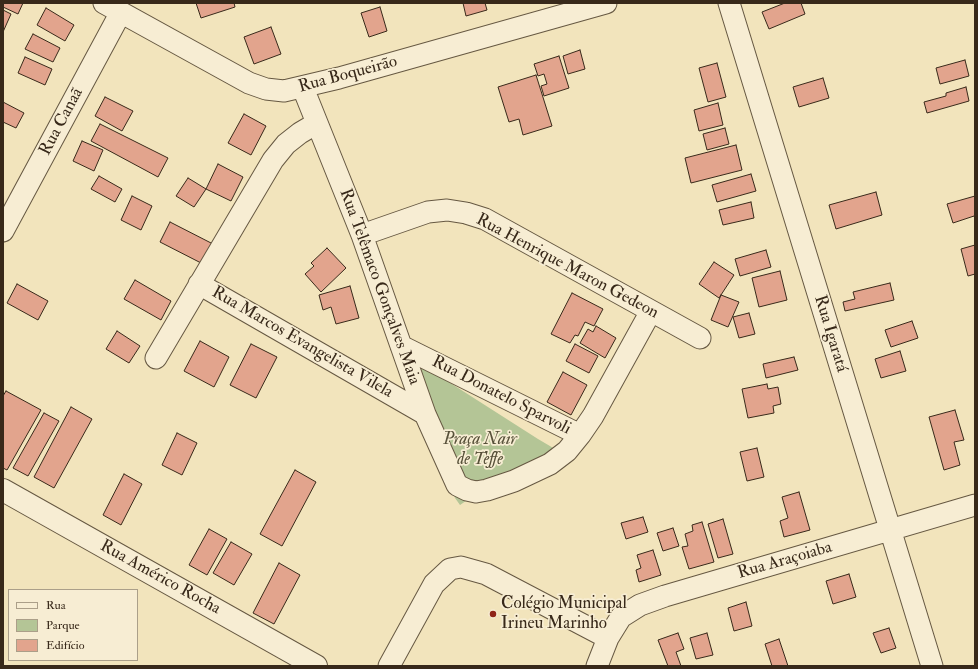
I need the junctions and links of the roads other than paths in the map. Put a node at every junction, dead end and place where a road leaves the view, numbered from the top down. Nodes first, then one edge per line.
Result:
1 (606, 3) edge
2 (729, 3) edge
3 (113, 8) edge
4 (303, 88) junction
5 (317, 123) junction
6 (3, 231) edge
7 (362, 235) junction
8 (199, 284) junction
9 (651, 311) junction
10 (700, 338) dead end
11 (401, 346) junction
12 (156, 358) dead end
13 (425, 414) junction
14 (580, 435) junction
15 (3, 490) edge
16 (975, 505) edge
17 (890, 530) junction
18 (608, 638) junction
19 (316, 666) edge
20 (389, 666) edge
21 (596, 666) edge
22 (932, 666) edge

1 - 4 street, Rua Boqueirão
2 - 17 street, Rua Igaratá
3 - 4 street, Rua Boqueirão
3 - 6 street, Rua Canaã
4 - 5 street, Rua Telêmaco Gonçalves Maia
5 - 7 street, Rua Telêmaco Gonçalves Maia
5 - 8 street
7 - 9 street, Rua Henrique Maron Gedeon
7 - 11 street, Rua Telêmaco Gonçalves Maia
8 - 12 street
8 - 13 street, Rua Marcos Evangelista Vilela
9 - 10 street, Rua Henrique Maron Gedeon
9 - 14 street
11 - 13 street, Rua Telêmaco Gonçalves Maia
11 - 14 street, Rua Donatelo Sparvoli
13 - 14 street, Rua Telêmaco Gonçalves Maia
15 - 19 street, Rua Américo Rocha
16 - 17 street, Rua Araçoiaba
17 - 18 street, Rua Araçoiaba
17 - 22 street, Rua Igaratá
18 - 20 street
18 - 21 street, Rua Araçoiaba

